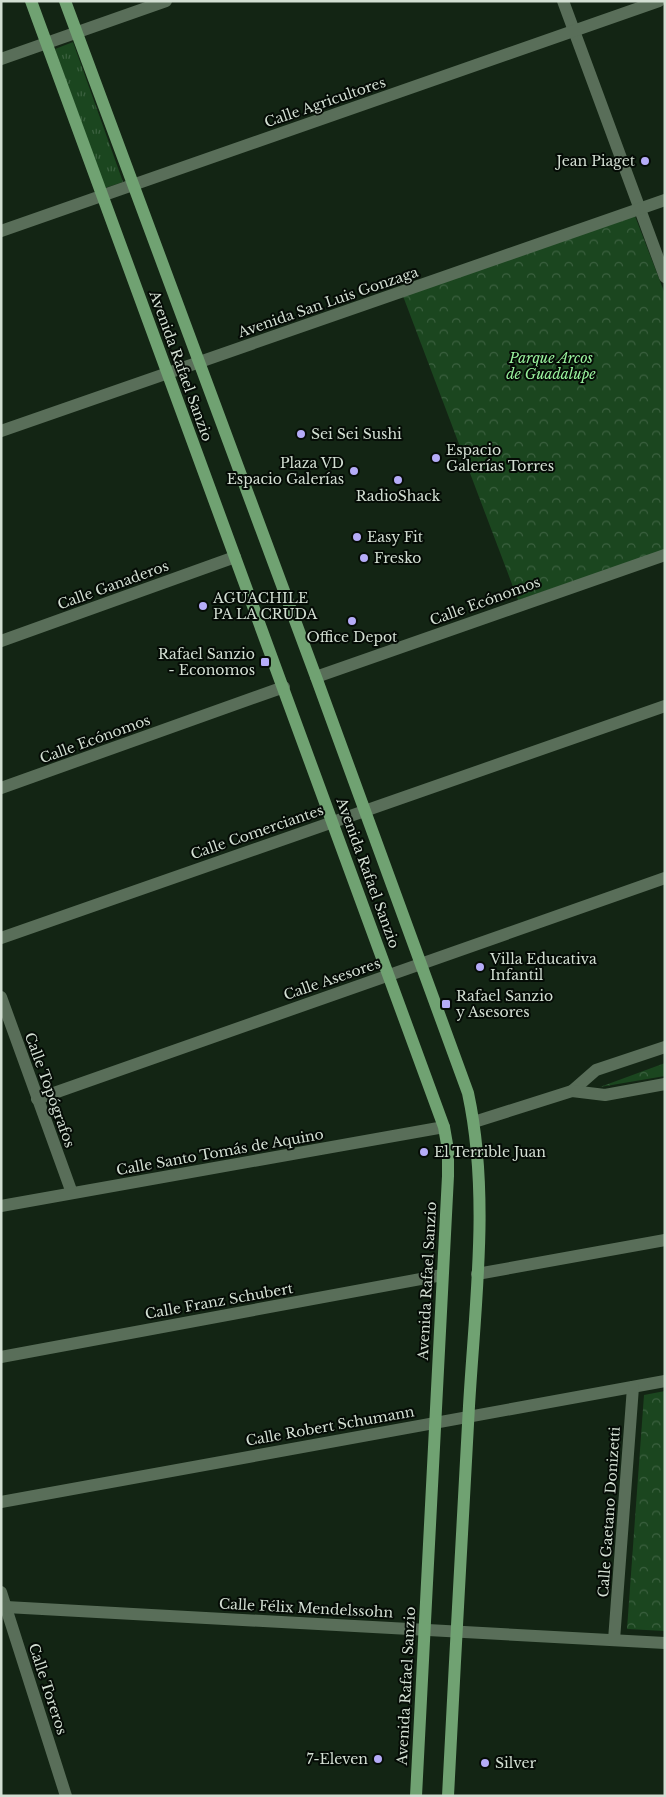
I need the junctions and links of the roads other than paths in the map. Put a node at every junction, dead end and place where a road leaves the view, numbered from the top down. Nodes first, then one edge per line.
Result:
1 (31, 1) edge
2 (65, 1) edge
3 (166, 1) edge
4 (563, 1) edge
5 (659, 1) edge
6 (574, 31) junction
7 (77, 32) junction
8 (46, 43) junction
9 (1, 59) edge
10 (133, 186) junction
11 (103, 196) junction
12 (665, 200) edge
13 (640, 209) junction
14 (1, 231) edge
15 (665, 277) edge
16 (198, 364) junction
17 (168, 373) junction
18 (1, 431) edge
19 (665, 555) edge
20 (236, 557) junction
21 (1, 641) edge
22 (316, 677) junction
23 (284, 687) junction
24 (665, 706) edge
25 (1, 788) edge
26 (364, 811) junction
27 (333, 821) junction
28 (665, 878) edge
29 (1, 938) edge
30 (420, 964) junction
31 (389, 975) junction
32 (1, 996) edge
33 (665, 1047) edge
34 (665, 1084) edge
35 (572, 1091) junction
36 (37, 1099) junction
37 (474, 1122) junction
38 (444, 1127) junction
39 (72, 1193) junction
40 (1, 1206) edge
41 (665, 1240) edge
42 (477, 1274) junction
43 (442, 1275) junction
44 (1, 1356) edge
45 (665, 1381) edge
46 (633, 1387) junction
47 (468, 1416) junction
48 (435, 1422) junction
49 (1, 1502) edge
50 (1, 1592) edge
51 (6, 1607) junction
52 (424, 1630) junction
53 (456, 1631) junction
54 (614, 1640) junction
55 (665, 1643) edge
56 (66, 1796) edge
57 (416, 1796) edge
58 (448, 1796) edge

1 - 8 main road, Avenida Rafael Sanzio
2 - 7 main road, Avenida Rafael Sanzio
3 - 7 street
4 - 6 street
5 - 6 street, Calle Agricultores
6 - 10 street, Calle Agricultores
6 - 13 street
7 - 8 street
7 - 10 main road, Avenida Rafael Sanzio
8 - 9 street
8 - 11 main road, Avenida Rafael Sanzio
10 - 11 street, Calle Agricultores
10 - 16 main road, Avenida Rafael Sanzio
11 - 14 street, Calle Agricultores
11 - 17 main road, Avenida Rafael Sanzio
12 - 13 street, Avenida San Luis Gonzaga
13 - 15 street
13 - 16 street, Avenida San Luis Gonzaga
16 - 17 street, Avenida San Luis Gonzaga
16 - 22 main road, Avenida Rafael Sanzio
17 - 18 street, Avenida San Luis Gonzaga
17 - 20 main road, Avenida Rafael Sanzio
19 - 22 street, Calle Ecónomos
20 - 21 street, Calle Ganaderos
20 - 23 main road, Avenida Rafael Sanzio
22 - 26 main road, Avenida Rafael Sanzio
23 - 25 street, Calle Ecónomos
23 - 27 main road, Avenida Rafael Sanzio
24 - 26 street, Calle Comerciantes
26 - 27 street, Calle Comerciantes
26 - 30 main road, Avenida Rafael Sanzio
27 - 29 street, Calle Comerciantes
27 - 31 main road, Avenida Rafael Sanzio
28 - 30 street, Calle Asesores
30 - 31 street, Calle Asesores
30 - 37 main road, Avenida Rafael Sanzio
31 - 36 street, Calle Asesores
31 - 38 main road, Avenida Rafael Sanzio
32 - 36 street, Calle Topógrafos
33 - 35 street
34 - 35 street
35 - 37 street
36 - 39 street, Calle Topógrafos
37 - 42 main road, Avenida Rafael Sanzio
38 - 39 street, Calle Santo Tomás de Aquino
38 - 43 main road, Avenida Rafael Sanzio
39 - 40 street, Calle Santo Tomás de Aquino
41 - 42 street
42 - 47 main road, Avenida Rafael Sanzio
43 - 44 street, Calle Franz Schubert
43 - 48 main road, Avenida Rafael Sanzio
45 - 46 street, Calle Robert Schumann
46 - 47 street, Calle Robert Schumann
46 - 54 street, Calle Gaetano Donizetti
47 - 48 street, Calle Robert Schumann
47 - 53 main road, Avenida Rafael Sanzio
48 - 49 street, Calle Robert Schumann
48 - 52 main road, Avenida Rafael Sanzio
50 - 51 street, Calle Toreros
51 - 52 street, Calle Félix Mendelssohn
51 - 56 street, Calle Toreros
52 - 53 street, Calle Félix Mendelssohn
52 - 57 main road, Avenida Rafael Sanzio
53 - 54 street, Calle Félix Mendelssohn
53 - 58 main road, Avenida Rafael Sanzio
54 - 55 street, Calle Félix Mendelssohn

